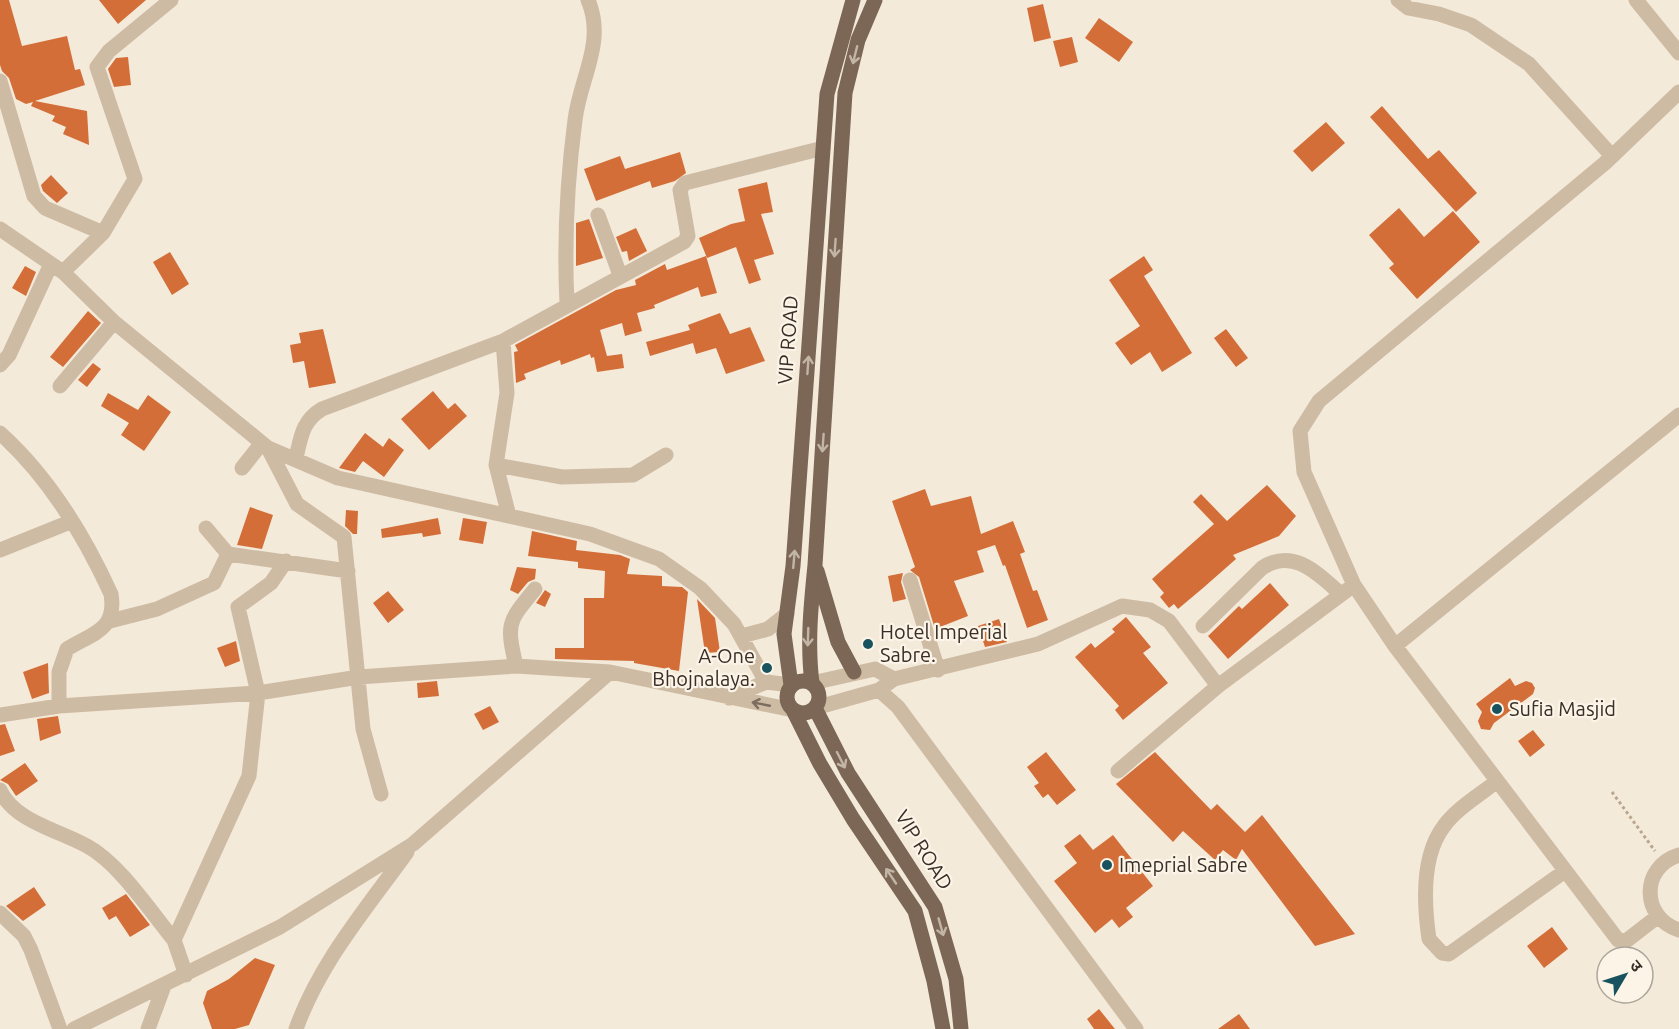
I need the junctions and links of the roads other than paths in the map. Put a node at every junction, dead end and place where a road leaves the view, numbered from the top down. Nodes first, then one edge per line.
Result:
1 (171, 0) edge
2 (588, 0) edge
3 (853, 0) edge
4 (875, 0) edge
5 (1398, 0) edge
6 (1636, 0) edge
7 (1679, 52) edge
8 (0, 81) edge
9 (1676, 94) edge
10 (823, 148) junction
11 (1612, 156) junction
12 (598, 215) dead end
13 (0, 230) edge
14 (103, 233) junction
15 (57, 268) junction
16 (620, 275) junction
17 (567, 304) junction
18 (114, 322) junction
19 (503, 341) junction
20 (0, 365) edge
21 (60, 386) dead end
22 (1679, 415) edge
23 (0, 433) edge
24 (265, 446) junction
25 (666, 455) dead end
26 (296, 458) junction
27 (496, 465) junction
28 (242, 468) dead end
29 (509, 516) junction
30 (70, 522) junction
31 (206, 528) dead end
32 (0, 550) edge
33 (228, 554) junction
34 (286, 561) junction
35 (815, 565) junction
36 (348, 571) junction
37 (910, 580) dead end
38 (1354, 585) junction
39 (535, 588) dead end
40 (1341, 594) junction
41 (787, 614) junction
42 (110, 621) junction
43 (1203, 626) dead end
44 (742, 636) junction
45 (1395, 646) junction
46 (516, 666) junction
47 (938, 670) junction
48 (610, 672) junction
49 (854, 672) junction
50 (359, 677) junction
51 (894, 680) junction
52 (766, 682) junction
53 (812, 683) junction
54 (791, 685) junction
55 (1218, 686) junction
56 (879, 690) junction
57 (258, 693) junction
58 (729, 698) junction
59 (59, 706) junction
60 (815, 708) junction
61 (793, 710) junction
62 (0, 715) edge
63 (1118, 771) dead end
64 (1497, 781) junction
65 (0, 790) edge
66 (381, 794) dead end
67 (413, 844) junction
68 (1679, 855) edge
69 (1565, 871) junction
70 (0, 913) edge
71 (1657, 917) junction
72 (1679, 930) edge
73 (174, 940) junction
74 (186, 975) junction
75 (164, 986) junction
76 (60, 1029) edge
77 (74, 1029) edge
78 (148, 1029) edge
79 (296, 1029) edge
80 (943, 1029) edge
81 (961, 1029) edge
82 (1136, 1029) edge

1 - 14 street
2 - 17 street
3 - 10 main road, VIP ROAD
4 -> 35 main road, VIP ROAD
5 - 11 street
6 - 7 street
8 - 14 street
9 - 11 street
10 - 16 street
41 -> 10 main road, VIP ROAD
11 - 38 street
12 - 16 street
13 - 15 street
14 - 15 street
15 - 18 street
15 - 20 street
16 - 17 street
17 - 19 street
18 - 21 street
18 - 24 street
19 - 26 street
19 - 27 street
22 - 45 street
23 - 30 street
24 - 26 street
24 - 28 street
24 - 36 street
25 - 27 street
26 - 29 street
27 - 29 street
29 - 44 street
30 - 32 street
30 - 42 street
31 - 33 street
33 - 34 street
33 - 42 street
34 - 36 street
34 - 57 street
35 - 49 main road
35 -> 53 main road, VIP ROAD
36 - 50 street
37 - 47 street
38 - 40 street
38 - 45 street
39 - 46 street
40 - 43 street
40 - 55 street
41 - 44 street
41 - 54 main road, VIP ROAD
42 - 59 street
44 - 52 street
45 - 64 street
46 - 48 street
46 - 50 street
47 - 51 street
47 - 55 street
48 - 58 street
48 - 67 street
49 - 51 street
49 - 53 street
50 - 57 street
50 - 66 street
51 - 56 street
52 - 54 street
52 - 58 street
53 - 54 main road
53 - 60 main road
54 - 61 main road
55 - 63 street
56 - 60 street
56 - 82 street
57 - 59 street
57 - 73 street
61 -> 58 street
59 - 62 street
60 - 61 main road
60 -> 81 main road, VIP ROAD
80 -> 61 main road, VIP ROAD
64 - 69 street
64 - 69 street
65 - 73 street
67 - 74 street
67 - 79 street
68 - 71 street
69 - 71 street
70 - 76 street
71 - 72 street
73 - 74 street
74 - 75 street
75 - 77 street
75 - 78 street

